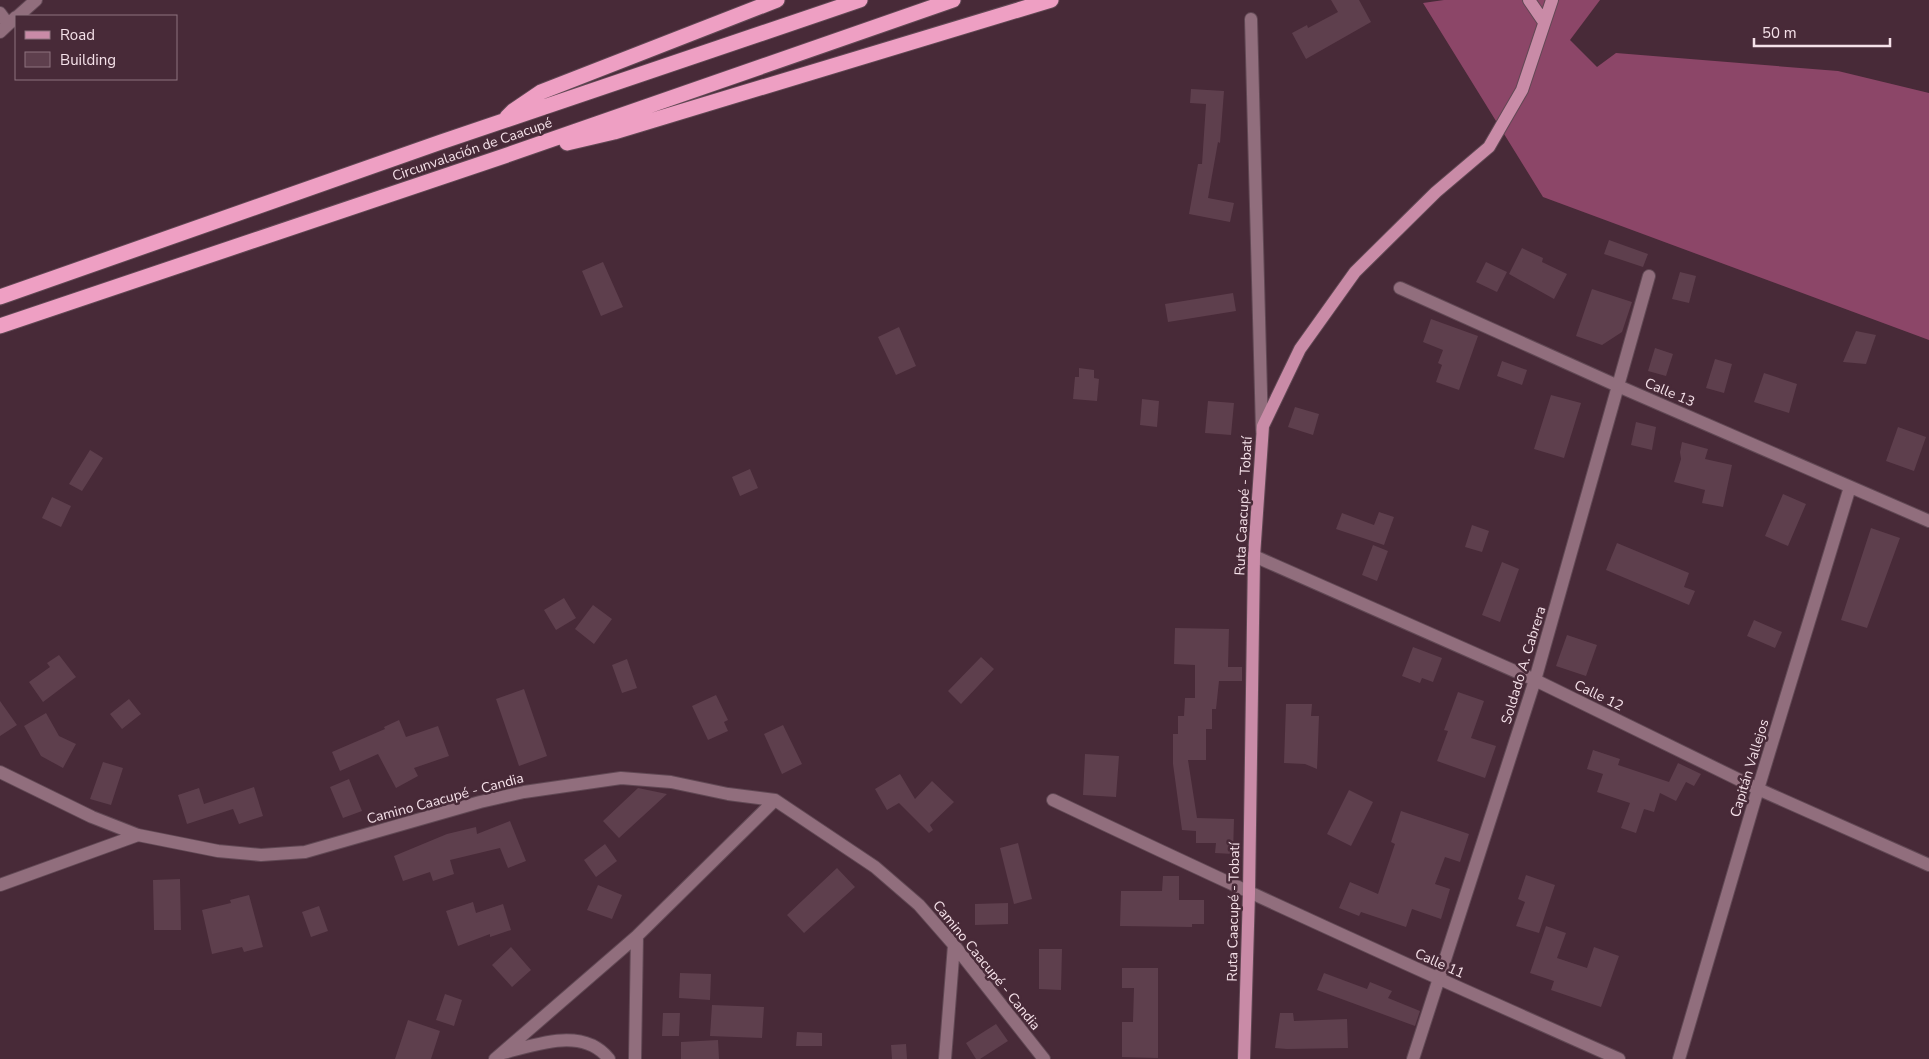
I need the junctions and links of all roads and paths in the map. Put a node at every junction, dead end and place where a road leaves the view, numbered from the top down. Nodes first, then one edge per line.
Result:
1 (36, 0) edge
2 (777, 0) edge
3 (860, 0) edge
4 (953, 0) edge
5 (1050, 0) edge
6 (1530, 0) edge
7 (1552, 0) edge
8 (0, 13) edge
9 (19, 15) edge
10 (1251, 19) dead end
11 (11, 22) edge
12 (1544, 22) junction
13 (502, 122) junction
14 (510, 154) junction
15 (1649, 276) dead end
16 (1400, 288) dead end
17 (0, 297) edge
18 (0, 326) edge
19 (1618, 386) junction
20 (1262, 433) junction
21 (1850, 487) junction
22 (1929, 521) edge
23 (1254, 556) junction
24 (1535, 680) junction
25 (0, 772) edge
26 (1758, 789) junction
27 (775, 800) junction
28 (1053, 800) dead end
29 (138, 834) junction
30 (1929, 865) edge
31 (0, 885) edge
32 (1249, 893) junction
33 (637, 936) junction
34 (954, 945) junction
35 (1438, 980) junction
36 (498, 1056) edge
37 (609, 1059) edge
38 (635, 1059) edge
39 (945, 1059) edge
40 (1044, 1059) edge
41 (1244, 1059) edge
42 (1413, 1059) edge
43 (1619, 1059) edge
44 (1679, 1059) edge

1 - 9 street
2 - 13 highway
3 - 13 highway, Circunvalación de Caacupé
4 - 14 highway, Circunvalación de Caacupé
5 - 14 highway
6 - 12 main road
7 - 12 main road, Ruta Caacupé - Tobatí
8 - 11 street
10 - 20 street
12 - 20 main road, Ruta Caacupé - Tobatí
13 - 17 highway, Circunvalación de Caacupé
14 - 18 highway, Circunvalación de Caacupé
15 - 19 street, Soldado A. Cabrera
16 - 19 street, Calle 13
19 - 21 street, Calle 13
19 - 24 street, Soldado A. Cabrera
20 - 23 main road, Ruta Caacupé - Tobatí
21 - 22 street, Calle 13
21 - 26 street, Capitán Vallejos
23 - 24 street, Calle 12
23 - 32 main road, Ruta Caacupé - Tobatí
24 - 26 street, Calle 12
24 - 35 street, Soldado A. Cabrera
25 - 29 street, Camino Caacupé - Candia
26 - 30 street, Calle 12
26 - 44 street, Capitán Vallejos
27 - 29 street, Camino Caacupé - Candia
27 - 33 street
27 - 34 street, Camino Caacupé - Candia
28 - 32 street, Calle 11
29 - 31 street
32 - 35 street, Calle 11
32 - 41 main road, Ruta Caacupé - Tobatí
33 - 36 street
33 - 38 street
34 - 39 street
34 - 40 street, Camino Caacupé - Candia
35 - 42 street, Soldado A. Cabrera
35 - 43 street, Calle 11
36 - 37 street

